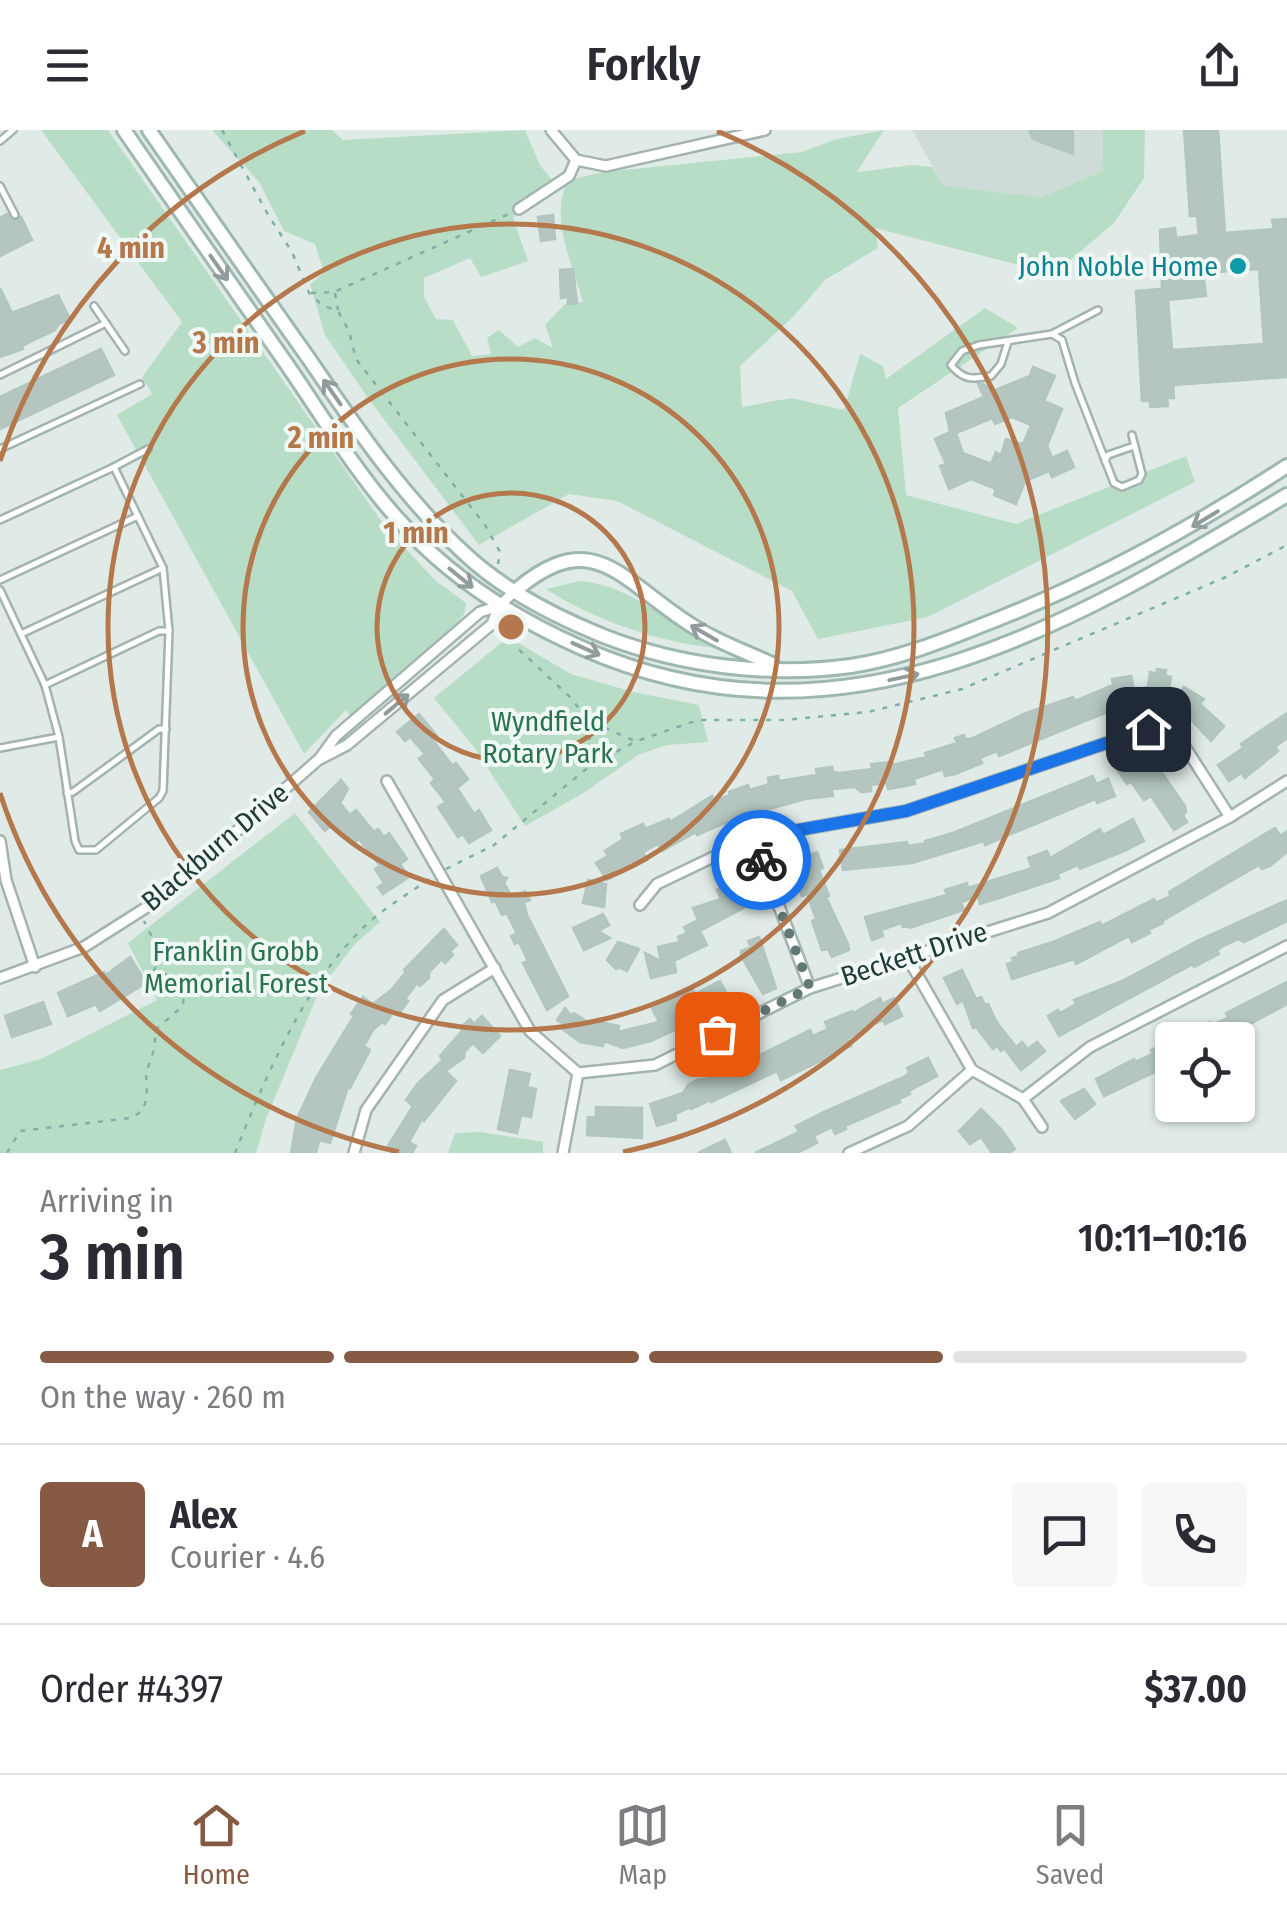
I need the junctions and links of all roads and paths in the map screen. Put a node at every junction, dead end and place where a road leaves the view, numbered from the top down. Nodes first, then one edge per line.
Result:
1 (13, 130) edge
2 (124, 130) edge
3 (149, 130) edge
4 (222, 130) edge
5 (550, 130) edge
6 (764, 130) edge
7 (718, 135) edge
8 (0, 140) edge
9 (576, 160) junction
10 (0, 186) edge
11 (520, 209) joint
12 (15, 214) dead end
13 (334, 292) junction
14 (309, 293) junction
15 (94, 306) dead end
16 (1098, 310) dead end
17 (338, 311) junction
18 (106, 323) junction
19 (1052, 334) junction
20 (1008, 342) junction
21 (125, 351) dead end
22 (0, 374) edge
23 (140, 384) dead end
24 (1132, 435) dead end
25 (1134, 446) junction
26 (148, 449) dead end
27 (0, 450) edge
28 (1105, 461) junction
29 (1287, 466) edge
30 (114, 467) junction
31 (1287, 495) edge
32 (138, 516) junction
33 (0, 520) edge
34 (162, 568) junction
35 (496, 576) junction
36 (0, 580) edge
37 (0, 590) edge
38 (515, 591) junction
39 (499, 606) junction
40 (492, 624) junction
41 (168, 631) junction
42 (21, 634) junction
43 (784, 668) junction
44 (45, 685) junction
45 (589, 721) junction
46 (166, 729) junction
47 (59, 738) junction
48 (0, 748) edge
49 (318, 760) junction
50 (590, 765) junction
51 (387, 780) dead end
52 (1287, 781) edge
53 (67, 793) junction
54 (1230, 817) junction
55 (753, 838) junction
56 (0, 841) edge
57 (440, 872) junction
58 (640, 905) dead end
59 (138, 912) junction
60 (1287, 946) edge
61 (906, 955) junction
62 (35, 967) junction
63 (495, 968) junction
64 (0, 978) edge
65 (810, 988) junction
66 (972, 1070) junction
67 (578, 1073) junction
68 (1022, 1099) junction
69 (1042, 1127) dead end
70 (7, 1153) edge
71 (235, 1153) edge
72 (354, 1153) edge
73 (563, 1153) edge
74 (849, 1153) edge

1 - 8 lane
2 -> 39 main road
35 -> 3 main road
4 - 14 path
5 - 9 street
6 - 7 street
7 - 9 street
9 - 11 street
10 - 12 lane
11 - 13 path
13 - 14 path
13 - 17 path
14 - 17 path
15 - 18 lane
16 - 19 lane
17 - 35 path
18 - 21 lane
18 - 22 lane
19 - 20 lane
19 - 28 lane
20 - 20 lane
23 - 27 lane
24 - 25 lane
25 - 28 lane
25 - 28 lane
26 - 30 lane
29 -> 43 main road
30 - 32 lane
30 - 33 lane
39 -> 31 main road
32 - 34 lane
32 - 36 lane
34 - 41 lane
34 - 42 lane
35 - 38 main road
37 - 42 lane
38 - 39 street, Blackburn Drive
38 - 43 main road
43 -> 38 main road
39 - 40 street, Blackburn Drive
39 - 49 street, Blackburn Drive
40 - 45 path
49 -> 40 street, Blackburn Drive
41 - 44 lane
41 - 46 lane
42 - 44 lane
44 - 47 lane
45 - 50 path
45 - 50 path
46 - 53 lane
46 - 53 lane
47 - 48 lane
47 - 53 lane
49 - 59 street, Blackburn Drive
50 - 57 path
51 - 57 street
52 - 54 street, Beckett Drive
54 - 55 street
54 - 61 street, Beckett Drive
55 - 58 street
55 - 65 street
56 - 62 street
57 - 63 street
57 - 71 path
59 - 62 street, Blackburn Drive
59 - 70 path
60 - 68 street
61 - 65 street, Beckett Drive
61 - 66 street
62 - 64 street, Blackburn Drive
63 - 67 street
63 - 72 street
65 - 67 street, Beckett Drive
66 - 68 street
66 - 74 street
67 - 73 street
68 - 69 street

